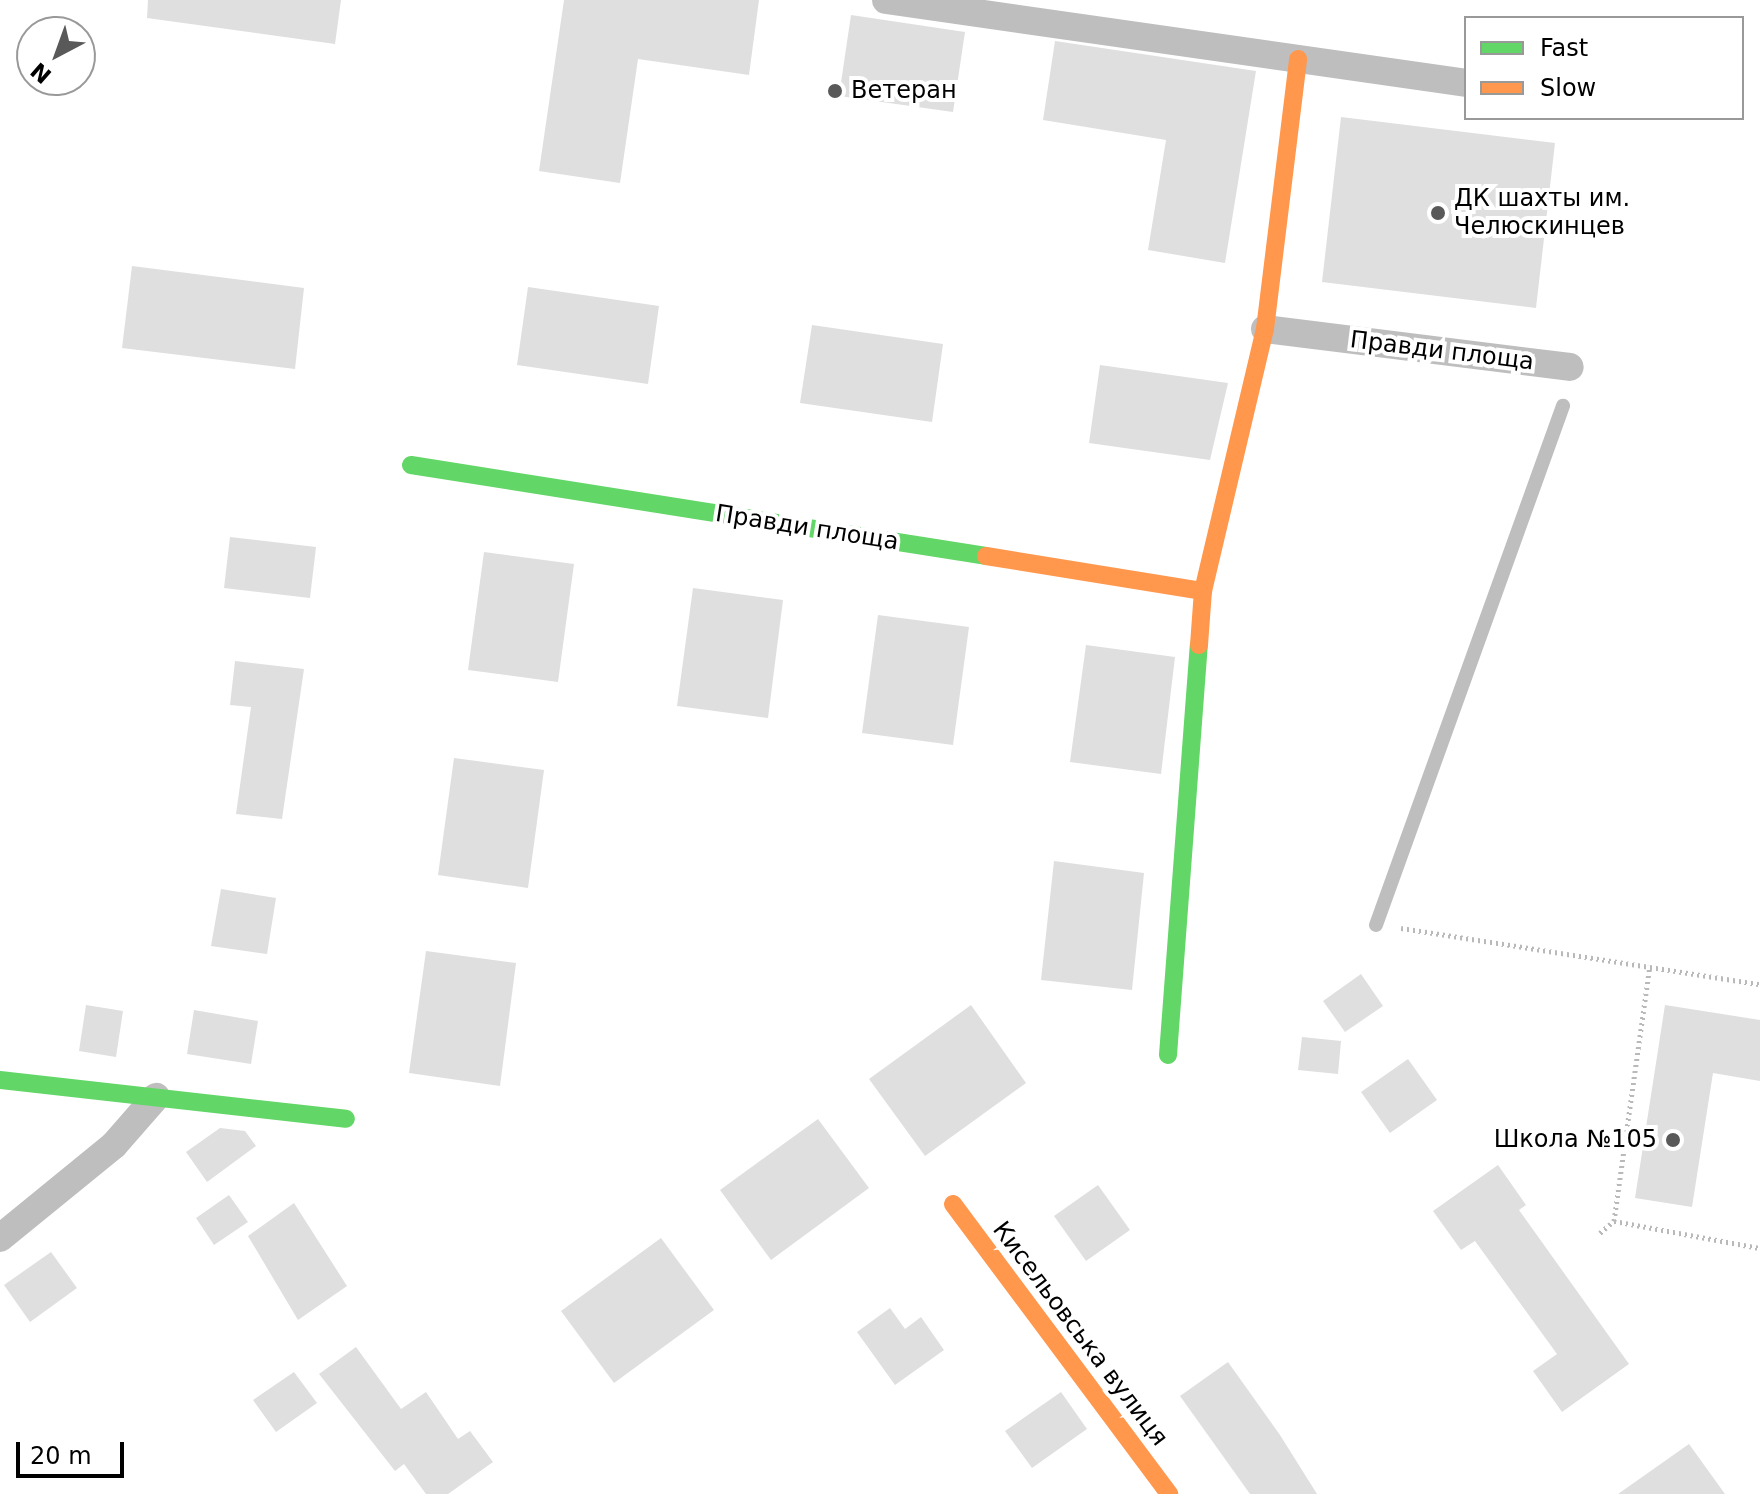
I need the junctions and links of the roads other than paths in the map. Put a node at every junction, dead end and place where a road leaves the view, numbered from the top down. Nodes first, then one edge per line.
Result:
1 (886, 0) edge
2 (1298, 59) junction
3 (1464, 83) edge
4 (1265, 329) junction
5 (1570, 367) dead end
6 (1563, 406) dead end
7 (411, 465) dead end
8 (1203, 591) junction
9 (1376, 925) road end
10 (1168, 1055) dead end
11 (0, 1080) edge
12 (156, 1097) junction
13 (346, 1119) dead end
14 (953, 1204) dead end
15 (0, 1238) edge
16 (1169, 1494) edge

1 - 2 street
2 - 3 street
2 - 4 street
4 - 5 street, Правди площа
4 - 8 street
6 - 9 lane
7 - 8 street, Правди площа
8 - 10 street
11 - 12 street
12 - 13 street
12 - 15 street
14 - 16 street, Кисельовська вулиця

